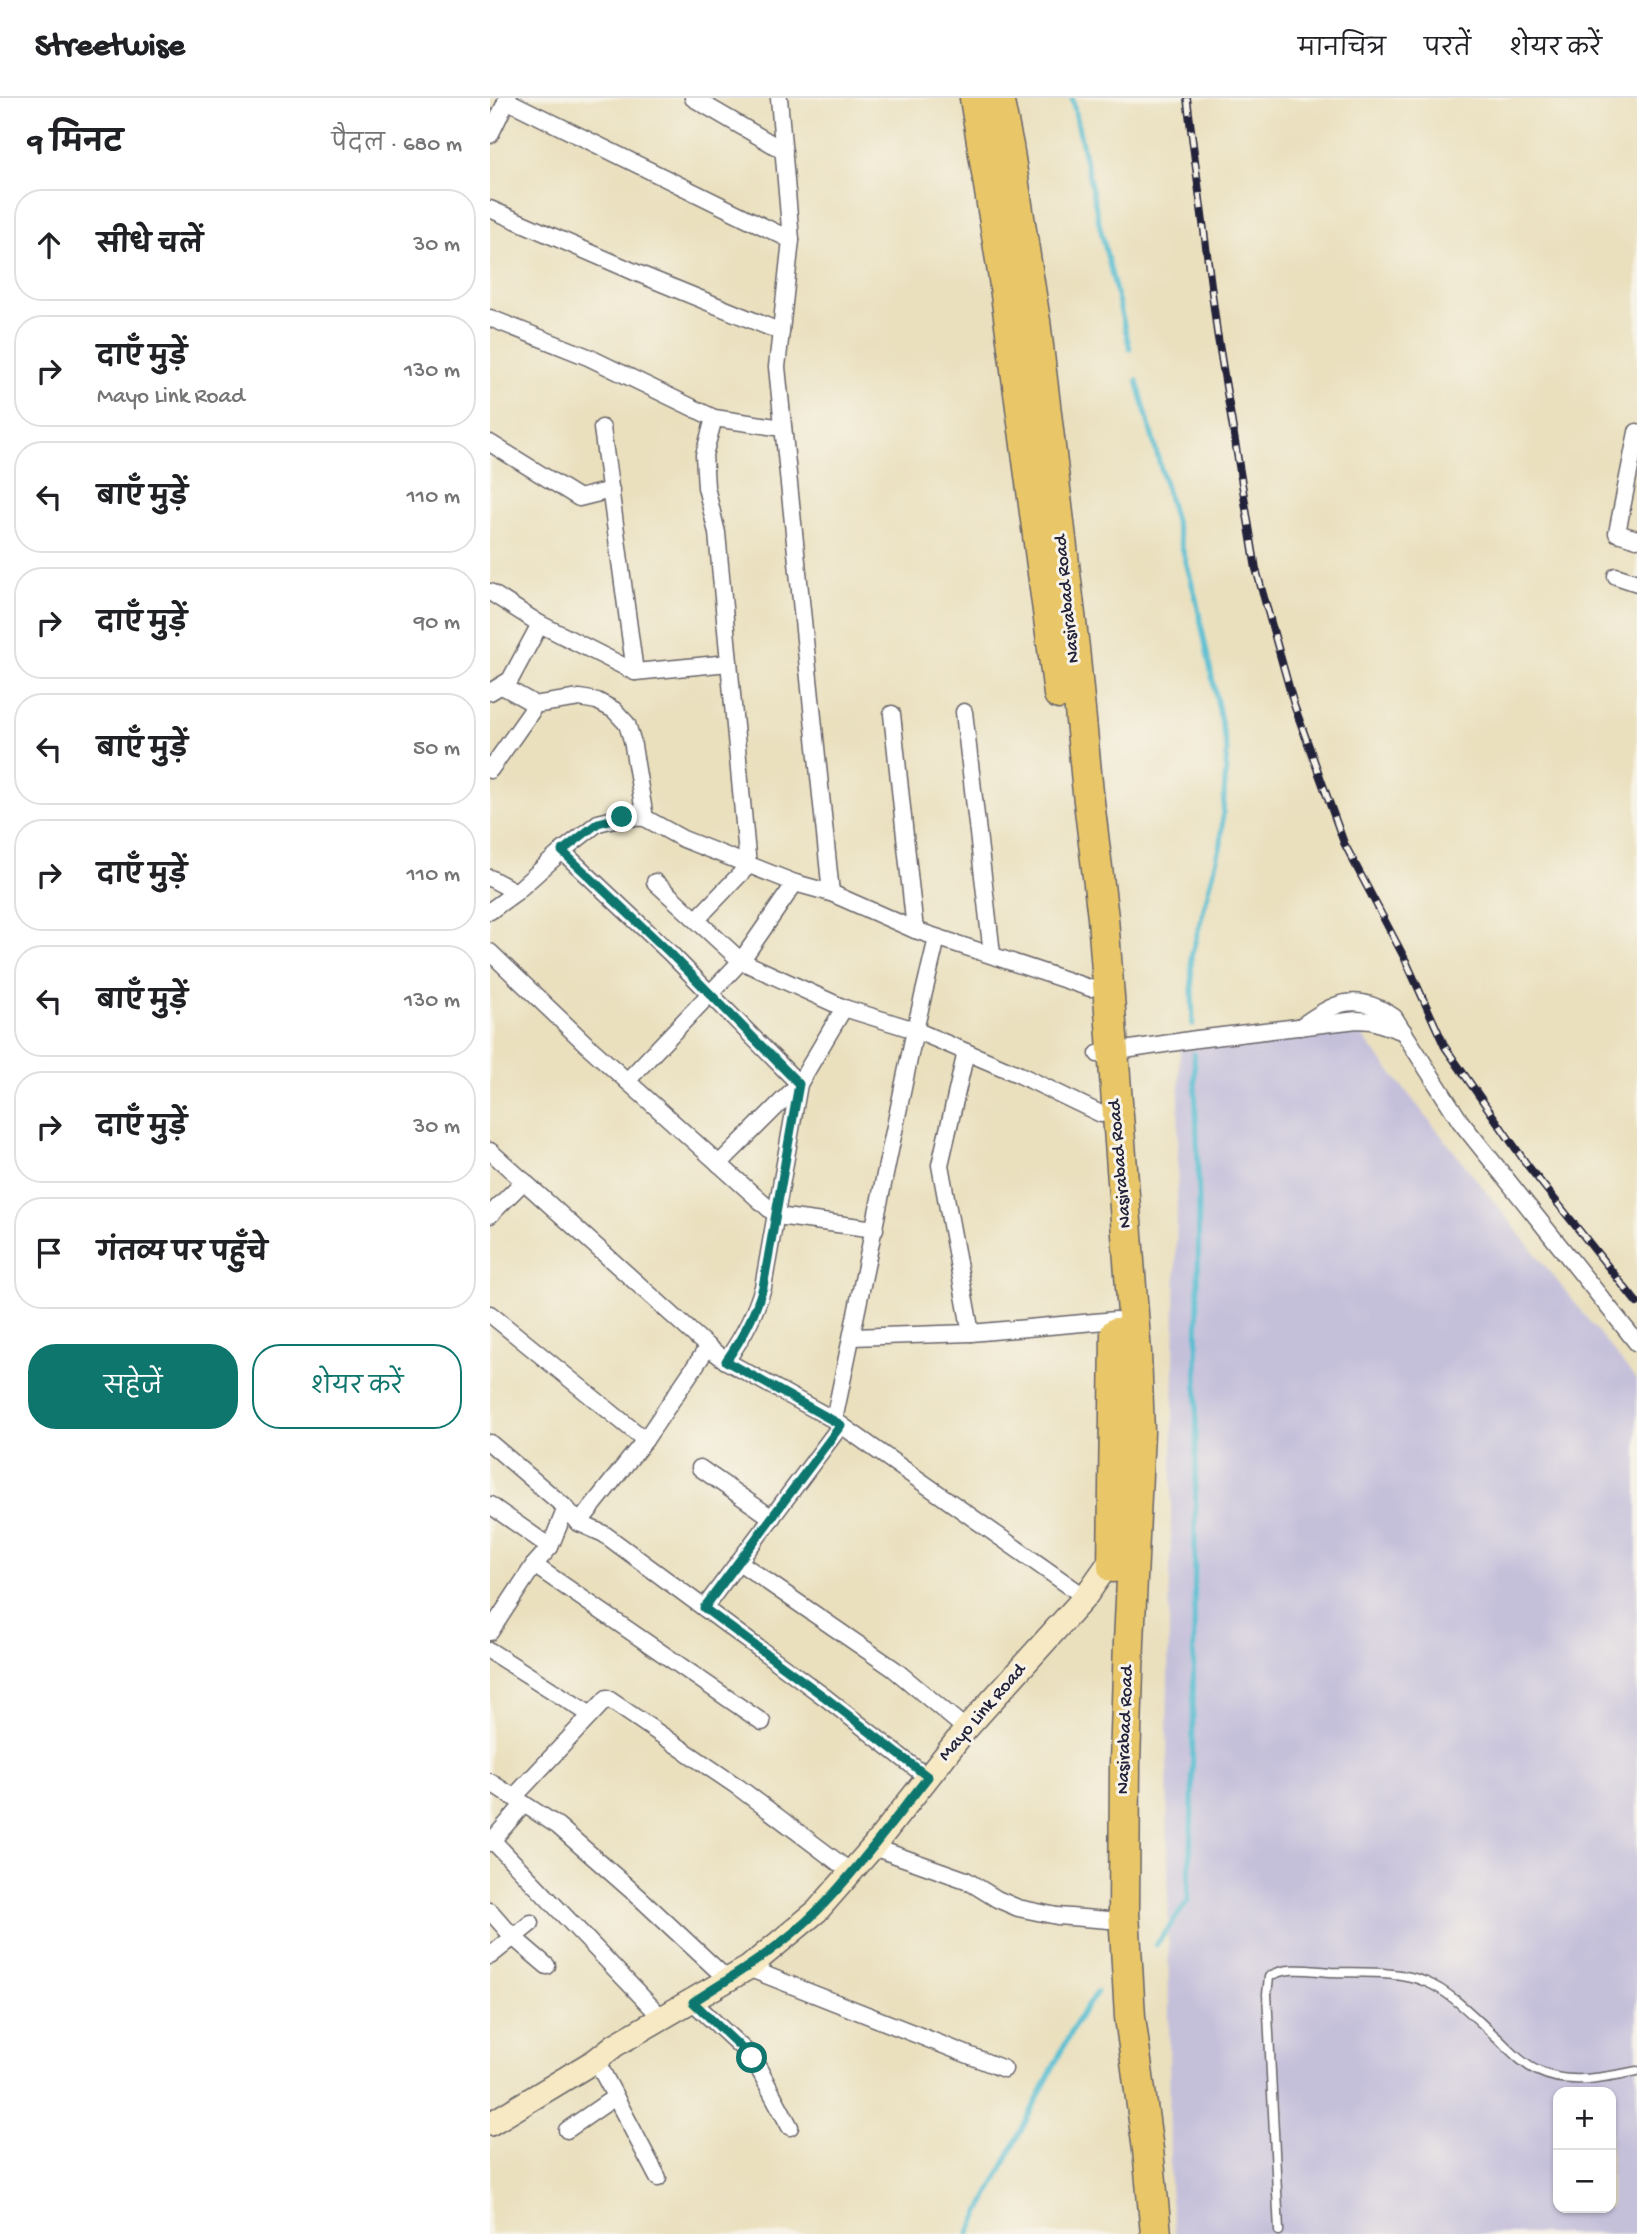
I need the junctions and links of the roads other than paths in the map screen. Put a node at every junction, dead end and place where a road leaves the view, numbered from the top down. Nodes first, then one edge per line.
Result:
1 (693, 98) edge
2 (779, 98) edge
3 (975, 98) edge
4 (998, 98) edge
5 (507, 99) edge
6 (490, 135) edge
7 (784, 150) junction
8 (490, 209) edge
9 (791, 240) junction
10 (490, 318) edge
11 (781, 331) junction
12 (714, 418) junction
13 (603, 428) dead end
14 (783, 428) junction
15 (1637, 432) edge
16 (490, 443) edge
17 (611, 490) junction
18 (1637, 539) edge
19 (1616, 576) dead end
20 (1637, 583) edge
21 (490, 592) edge
22 (540, 624) junction
23 (729, 663) junction
24 (635, 672) junction
25 (496, 689) edge
26 (533, 705) junction
27 (964, 712) dead end
28 (892, 714) dead end
29 (490, 770) edge
30 (645, 818) junction
31 (562, 851) junction
32 (748, 866) junction
33 (490, 878) edge
34 (654, 882) dead end
35 (795, 883) junction
36 (516, 892) junction
37 (831, 893) junction
38 (490, 911) edge
39 (697, 919) junction
40 (915, 930) junction
41 (937, 938) junction
42 (490, 952) edge
43 (992, 954) junction
44 (741, 961) junction
45 (1090, 988) junction
46 (710, 993) junction
47 (844, 1007) junction
48 (915, 1030) junction
49 (966, 1052) junction
50 (1105, 1054) junction
51 (626, 1081) junction
52 (799, 1084) junction
53 (1101, 1114) junction
54 (490, 1151) edge
55 (719, 1164) junction
56 (524, 1181) junction
57 (490, 1215) edge
58 (777, 1216) junction
59 (875, 1229) junction
60 (490, 1314) edge
61 (1116, 1320) junction
62 (971, 1333) junction
63 (852, 1337) junction
64 (1637, 1343) edge
65 (708, 1347) junction
66 (726, 1361) junction
67 (838, 1422) junction
68 (645, 1440) junction
69 (490, 1443) edge
70 (700, 1468) dead end
71 (491, 1508) edge
72 (566, 1508) junction
73 (772, 1518) junction
74 (579, 1523) junction
75 (550, 1547) junction
76 (1124, 1549) junction
77 (739, 1562) junction
78 (534, 1564) junction
79 (1085, 1597) junction
80 (704, 1608) junction
81 (490, 1632) edge
82 (490, 1651) edge
83 (592, 1714) junction
84 (762, 1722) dead end
85 (966, 1730) junction
86 (928, 1777) junction
87 (490, 1782) edge
88 (519, 1801) junction
89 (492, 1842) edge
90 (873, 1847) junction
91 (852, 1873) junction
92 (490, 1911) edge
93 (1108, 1920) junction
94 (531, 1923) dead end
95 (513, 1937) junction
96 (492, 1950) edge
97 (547, 1966) dead end
98 (748, 1968) junction
99 (728, 1980) junction
100 (693, 2002) junction
101 (663, 2019) junction
102 (596, 2060) junction
103 (1004, 2069) dead end
104 (1637, 2071) edge
105 (614, 2097) junction
106 (490, 2124) edge
107 (790, 2127) dead end
108 (567, 2130) dead end
109 (658, 2178) dead end
110 (1279, 2231) dead end
111 (1137, 2234) edge
112 (1156, 2234) edge

1 - 7 street
2 - 7 street
3 - 45 highway, Nasirabad Road
4 - 50 highway, Nasirabad Road
5 - 6 street
5 - 9 street
7 - 9 street
8 - 11 street
9 - 11 street
10 - 12 street
11 - 14 street
12 - 14 street
12 - 23 street
13 - 17 street
14 - 37 street
15 - 18 street
16 - 17 street
17 - 24 street
19 - 20 street
21 - 22 street
22 - 24 street
22 - 25 street
23 - 24 street
23 - 32 street
25 - 26 street
26 - 29 street
26 - 30 street
27 - 43 street
28 - 40 street
30 - 31 street
30 - 32 street
31 - 36 street
31 - 46 street
32 - 35 street
32 - 39 street
33 - 36 street
34 - 39 street
35 - 37 street
35 - 44 street
36 - 38 street
37 - 40 street
39 - 44 street
40 - 41 street
41 - 43 street
41 - 48 street
42 - 51 street
43 - 45 street
44 - 46 street
44 - 47 street
45 - 50 highway, Nasirabad Road
46 - 51 street
46 - 52 street
47 - 48 street
47 - 52 street
48 - 49 street
48 - 59 street
49 - 53 street
49 - 62 street
50 - 53 highway, Nasirabad Road
50 - 64 street
50 - 76 highway, Nasirabad Road
51 - 55 street
52 - 55 street
52 - 58 street
53 - 61 highway, Nasirabad Road
54 - 56 street
55 - 58 street
56 - 57 street
56 - 65 street
58 - 59 street
58 - 66 street
59 - 63 street
60 - 68 street
61 - 62 street
61 - 76 highway, Nasirabad Road
62 - 63 street
63 - 67 street
65 - 66 street
65 - 68 street
66 - 67 street
67 - 73 street
67 - 79 street
68 - 74 street
69 - 72 street
70 - 73 street
71 - 75 street
72 - 74 street
72 - 75 street
73 - 77 street
74 - 80 street
75 - 78 street
76 - 79 street, Mayo Link Road
76 - 93 highway, Nasirabad Road
76 - 112 highway, Nasirabad Road
77 - 80 street
77 - 85 street
78 - 81 street
78 - 84 street
79 - 85 street, Mayo Link Road
80 - 86 street
82 - 83 street
83 - 88 street
83 - 91 street
85 - 86 street, Mayo Link Road
86 - 90 street, Mayo Link Road
87 - 88 street
88 - 89 street
88 - 99 street
89 - 101 street
90 - 91 street, Mayo Link Road
90 - 93 street
91 - 98 street, Mayo Link Road
92 - 95 street
93 - 111 highway, Nasirabad Road
94 - 95 street
95 - 96 street
95 - 97 street
98 - 99 street, Mayo Link Road
98 - 103 street
99 - 100 street, Mayo Link Road
100 - 101 street, Mayo Link Road
100 - 107 street
101 - 102 street, Mayo Link Road
102 - 105 street
102 - 106 street, Mayo Link Road
104 - 110 lane
105 - 108 street
105 - 109 street

